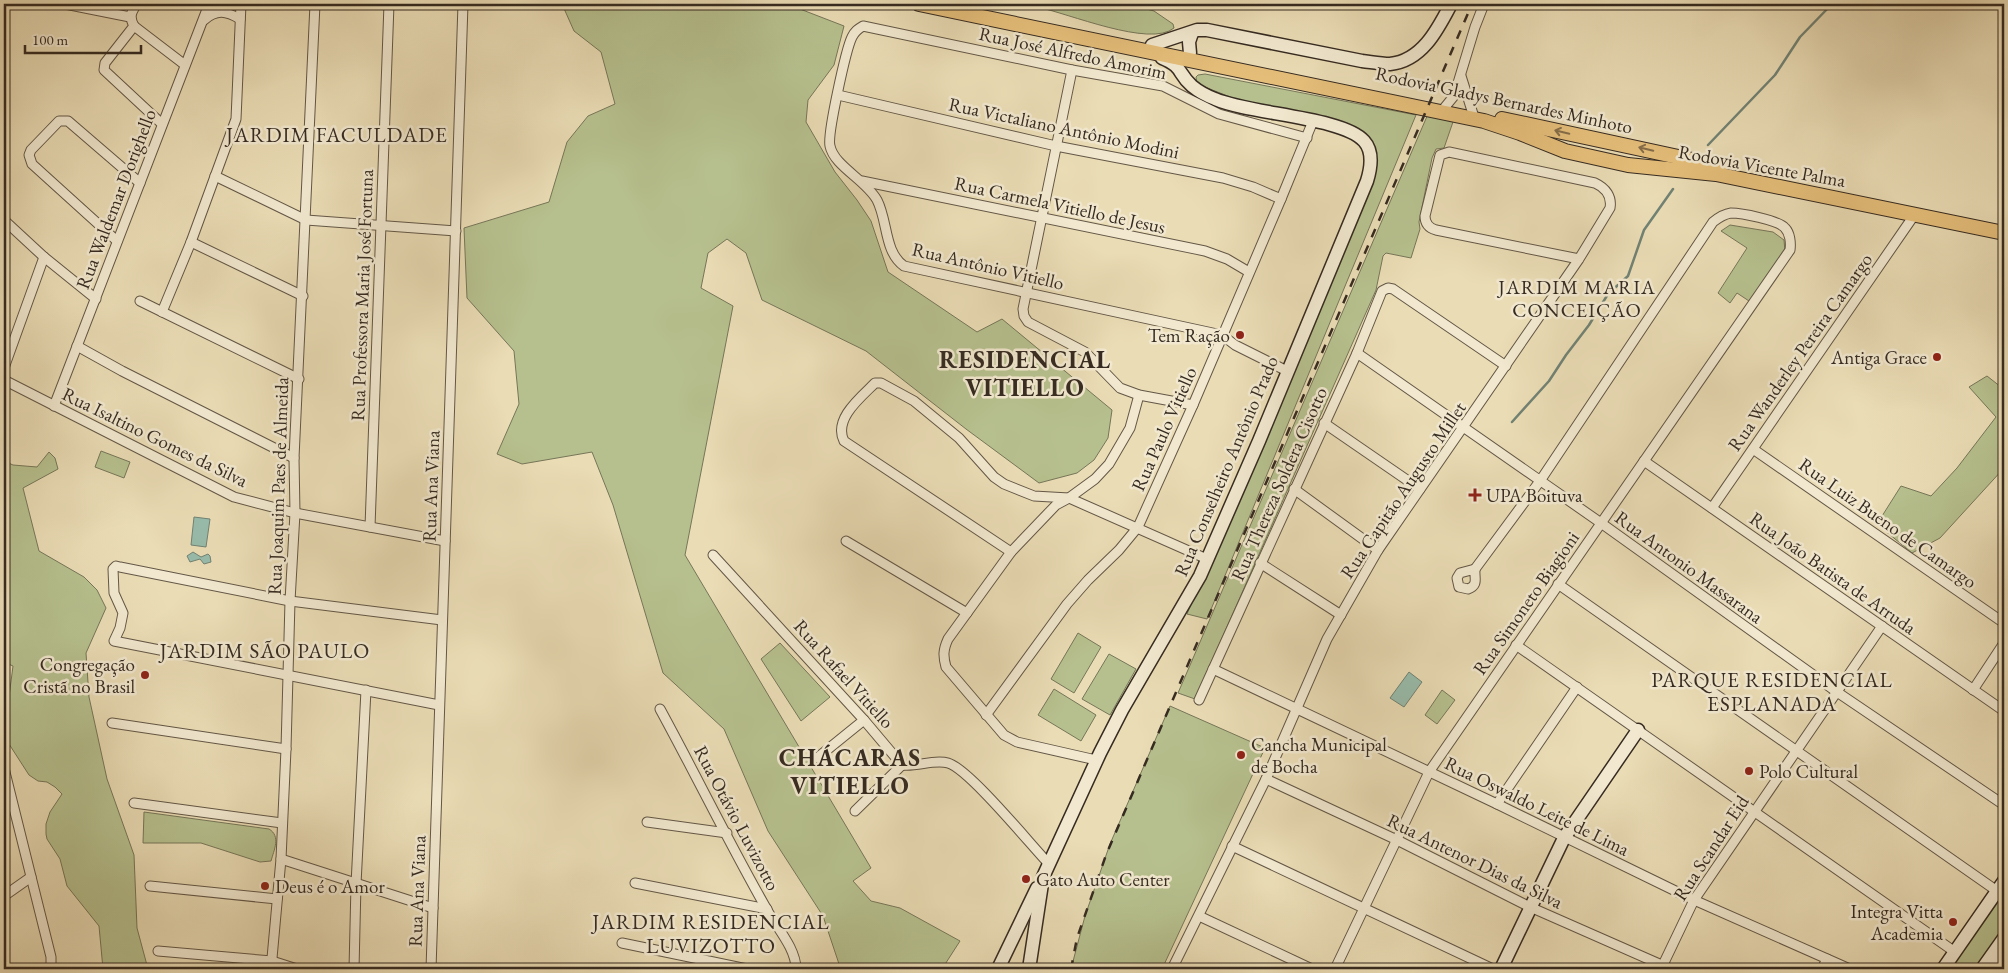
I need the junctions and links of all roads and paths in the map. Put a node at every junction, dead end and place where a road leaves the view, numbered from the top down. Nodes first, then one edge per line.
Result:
1 (65, 4) edge
2 (137, 4) edge
3 (209, 4) edge
4 (241, 4) edge
5 (316, 4) edge
6 (389, 4) edge
7 (464, 4) edge
8 (919, 4) edge
9 (955, 4) edge
10 (1452, 4) edge
11 (1484, 4) edge
12 (240, 19) junction
13 (204, 20) junction
14 (132, 22) junction
15 (857, 29) joint
16 (1192, 33) junction
17 (1146, 48) junction
18 (1192, 57) junction
19 (185, 65) junction
20 (1072, 70) junction
21 (1460, 74) junction
22 (1191, 85) junction
23 (838, 96) junction
24 (1441, 109) junction
25 (1472, 114) junction
26 (1458, 116) joint
27 (1313, 121) junction
28 (162, 124) junction
29 (1306, 138) junction
30 (1610, 142) junction
31 (1056, 146) junction
32 (1682, 158) joint
33 (1607, 161) junction
34 (216, 176) junction
35 (862, 180) junction
36 (140, 183) junction
37 (1281, 199) junction
38 (1915, 214) junction
39 (1042, 218) junction
40 (4, 220) edge
41 (306, 220) junction
42 (381, 227) junction
43 (2004, 227) edge
44 (456, 231) junction
45 (2004, 233) edge
46 (117, 241) junction
47 (191, 242) junction
48 (44, 257) junction
49 (1579, 259) junction
50 (1249, 272) junction
51 (1027, 292) junction
52 (302, 296) junction
53 (96, 299) junction
54 (140, 302) dead end
55 (162, 312) junction
56 (1222, 335) junction
57 (77, 346) junction
58 (1357, 353) junction
59 (1506, 366) junction
60 (4, 368) edge
61 (1287, 371) junction
62 (299, 379) junction
63 (4, 380) edge
64 (1139, 395) junction
65 (1193, 405) junction
66 (54, 406) junction
67 (1324, 423) junction
68 (1463, 427) junction
69 (1753, 449) junction
70 (294, 458) junction
71 (1644, 461) junction
72 (1540, 481) junction
73 (1294, 489) junction
74 (1420, 489) junction
75 (1069, 498) junction
76 (1712, 508) junction
77 (295, 513) junction
78 (1601, 523) junction
79 (370, 527) junction
80 (1138, 527) junction
81 (445, 540) junction
82 (846, 541) dead end
83 (1378, 550) junction
84 (1011, 552) junction
85 (713, 555) dead end
86 (1207, 559) junction
87 (1260, 563) junction
88 (1475, 569) dead end
89 (1558, 584) junction
90 (290, 601) junction
91 (967, 613) junction
92 (1341, 615) junction
93 (442, 620) junction
94 (2004, 624) edge
95 (1882, 626) junction
96 (2004, 643) edge
97 (1516, 645) junction
98 (1213, 669) junction
99 (288, 674) junction
100 (1577, 687) junction
101 (366, 690) junction
102 (1973, 690) junction
103 (1837, 692) junction
104 (1199, 700) dead end
105 (439, 705) junction
106 (660, 709) dead end
107 (1298, 710) junction
108 (2004, 711) edge
109 (986, 715) junction
110 (864, 720) junction
111 (112, 723) dead end
112 (1638, 730) junction
113 (286, 749) junction
114 (1796, 750) junction
115 (817, 758) dead end
116 (1096, 760) junction
117 (902, 765) junction
118 (4, 768) edge
119 (1429, 772) junction
120 (1266, 779) junction
121 (134, 803) dead end
122 (1497, 804) junction
123 (2004, 804) edge
124 (4, 809) edge
125 (855, 811) dead end
126 (1754, 811) junction
127 (15, 815) junction
128 (647, 822) dead end
129 (282, 823) junction
130 (727, 833) junction
131 (1564, 838) junction
132 (1397, 840) junction
133 (1232, 846) junction
134 (281, 859) junction
135 (1049, 864) junction
136 (31, 877) junction
137 (1042, 877) junction
138 (635, 883) dead end
139 (356, 884) junction
140 (150, 886) dead end
141 (2001, 886) edge
142 (4, 896) edge
143 (277, 899) junction
144 (1694, 900) junction
145 (1530, 907) junction
146 (433, 908) junction
147 (767, 909) junction
148 (1364, 909) junction
149 (1199, 916) junction
150 (1020, 923) junction
151 (1035, 925) junction
152 (2004, 938) edge
153 (622, 943) dead end
154 (158, 951) dead end
155 (1955, 952) junction
156 (2004, 958) edge
157 (1827, 959) junction
158 (271, 965) edge
159 (1665, 968) edge
160 (50, 969) edge
161 (297, 969) edge
162 (354, 969) edge
163 (431, 969) edge
164 (747, 969) edge
165 (796, 969) edge
166 (998, 969) edge
167 (1029, 969) edge
168 (1172, 969) edge
169 (1312, 969) edge
170 (1335, 969) edge
171 (1492, 969) edge
172 (1500, 969) edge
173 (1822, 969) edge
174 (1850, 969) edge
175 (1943, 969) edge
176 (1982, 969) edge
177 (1996, 969) edge

1 - 14 street
2 - 14 street
3 - 13 street, Rua Waldemar Dorighello
4 - 12 street
5 - 41 street, Rua Joaquim Paes de Almeida
6 - 42 street, Rua Professora Maria José Fortuna
7 - 44 street, Rua Ana Viana
8 - 17 main road
9 - 17 main road
10 - 16 main road
11 - 21 street
12 - 13 street
12 - 34 street
13 - 19 street, Rua Waldemar Dorighello
14 - 19 street
14 - 28 street
15 - 20 street, Rua José Alfredo Amorim
15 - 23 street, Rua Antônio Vitiello
16 - 17 main road
16 - 18 main road
17 - 18 main road
17 - 22 main road
18 - 22 main road
18 - 24 main road, Rodovia Gladys Bernardes Minhoto
19 - 28 street, Rua Waldemar Dorighello
20 - 29 street, Rua José Alfredo Amorim
20 - 31 street
21 - 24 street
21 - 25 street
22 - 27 main road, Rua Conselheiro Antônio Prado
23 - 31 street, Rua Victaliano Antônio Modini
23 - 35 street, Rua Antônio Vitiello
24 - 25 main road, Rodovia Gladys Bernardes Minhoto
24 - 26 main road, Rodovia Gladys Bernardes Minhoto
30 -> 25 main road, Rodovia Gladys Bernardes Minhoto
26 - 33 main road, Rodovia Vicente Palma
27 - 29 street, Rua Paulo Vitiello
27 - 61 main road, Rua Conselheiro Antônio Prado
28 - 36 street, Rua Waldemar Dorighello
29 - 37 street, Rua Paulo Vitiello
32 -> 30 main road, Rodovia Gladys Bernardes Minhoto
30 - 33 main road
31 - 37 street, Rua Victaliano Antônio Modini
31 - 39 street
32 - 43 main road, Rodovia Vicente Palma
33 - 38 main road, Rodovia Vicente Palma
34 - 41 street
34 - 47 street
35 - 39 street, Rua Carmela Vitiello de Jesus
35 - 51 street, Rua Antônio Vitiello
36 - 46 street, Rua Waldemar Dorighello
36 - 46 street
37 - 50 street, Rua Paulo Vitiello
38 - 45 main road, Rodovia Vicente Palma
38 - 69 street, Rua Wanderley Pereira Camargo
39 - 50 street, Rua Carmela Vitiello de Jesus
39 - 51 street
40 - 48 street
41 - 42 street
41 - 52 street, Rua Joaquim Paes de Almeida
42 - 44 street
42 - 79 street, Rua Professora Maria José Fortuna
44 - 81 street, Rua Ana Viana
46 - 53 street, Rua Waldemar Dorighello
47 - 52 street
47 - 55 street
48 - 53 street
48 - 60 street
49 - 49 street, Rua Capitão Augusto Millet
49 - 59 street, Rua Capitão Augusto Millet
50 - 56 street, Rua Paulo Vitiello
51 - 56 street, Rua Antônio Vitiello
51 - 64 street
52 - 62 street, Rua Joaquim Paes de Almeida
53 - 57 street, Rua Waldemar Dorighello
54 - 55 street
55 - 62 street
56 - 61 street, Rua Antônio Vitiello
56 - 65 street, Rua Paulo Vitiello
57 - 66 street, Rua Waldemar Dorighello
57 - 70 street
58 - 59 street, Rua Thereza Soldera Cisotto
58 - 67 street, Rua Thereza Soldera Cisotto
58 - 68 street, Rua Antonio Massarana
59 - 68 street, Rua Capitão Augusto Millet
61 - 86 main road, Rua Conselheiro Antônio Prado
62 - 70 street, Rua Joaquim Paes de Almeida
63 - 66 street, Rua Isaltino Gomes da Silva
64 - 65 street
64 - 75 street
65 - 80 street, Rua Paulo Vitiello
66 - 77 street, Rua Isaltino Gomes da Silva
67 - 73 street, Rua Thereza Soldera Cisotto
67 - 74 street
68 - 72 street, Rua Antonio Massarana
68 - 74 street, Rua Capitão Augusto Millet
69 - 76 street, Rua Wanderley Pereira Camargo
69 - 94 street, Rua Luiz Bueno de Camargo
70 - 77 street, Rua Joaquim Paes de Almeida
71 - 72 street, Rua Simoneto Biagioni
71 - 76 street, Rua João Batista de Arruda
71 - 78 street, Rua Simoneto Biagioni
72 - 78 street, Rua Antonio Massarana
72 - 88 street
73 - 83 street
73 - 87 street, Rua Thereza Soldera Cisotto
74 - 83 street, Rua Capitão Augusto Millet
75 - 80 street
75 - 84 street
75 - 84 street
76 - 95 street, Rua João Batista de Arruda
77 - 79 street, Rua Isaltino Gomes da Silva
77 - 90 street, Rua Joaquim Paes de Almeida
78 - 89 street, Rua Simoneto Biagioni
78 - 103 street, Rua Antonio Massarana
79 - 81 street, Rua Isaltino Gomes da Silva
80 - 86 street
80 - 109 street, Rua Paulo Vitiello
81 - 93 street, Rua Ana Viana
82 - 91 street
83 - 92 street, Rua Capitão Augusto Millet
84 - 91 street
85 - 110 street, Rua Rafael Vitiello
86 - 116 main road, Rua Conselheiro Antônio Prado
87 - 92 street
87 - 98 street, Rua Thereza Soldera Cisotto
89 - 97 street, Rua Simoneto Biagioni
89 - 114 street
90 - 93 street
90 - 99 street, Rua Joaquim Paes de Almeida
90 - 99 street
91 - 109 street
92 - 107 street, Rua Capitão Augusto Millet
93 - 105 street, Rua Ana Viana
95 - 102 street, Rua João Batista de Arruda
95 - 103 street, Rua Scandar Eid
96 - 102 street
97 - 100 street
97 - 119 street, Rua Simoneto Biagioni
98 - 104 street, Rua Thereza Soldera Cisotto
98 - 107 street, Rua Oswaldo Leite de Lima
99 - 101 street
99 - 113 street, Rua Joaquim Paes de Almeida
100 - 112 street
100 - 122 street
101 - 105 street
101 - 139 street
102 - 108 street, Rua João Batista de Arruda
103 - 114 street, Rua Scandar Eid
103 - 123 street, Rua Antonio Massarana
105 - 146 street, Rua Ana Viana
106 - 130 street, Rua Otávio Luvizotto
107 - 119 street, Rua Oswaldo Leite de Lima
107 - 120 street, Rua Capitão Augusto Millet
109 - 116 street
110 - 115 street
110 - 117 street, Rua Rafael Vitiello
111 - 113 street
112 - 126 street
112 - 131 main road
113 - 129 street, Rua Joaquim Paes de Almeida
114 - 126 street, Rua Scandar Eid
114 - 141 street
116 - 135 main road, Rua Conselheiro Antônio Prado
117 - 125 street
117 - 135 street
118 - 127 street
119 - 122 street, Rua Oswaldo Leite de Lima
119 - 132 street, Rua Simoneto Biagioni
120 - 132 street, Rua Antenor Dias da Silva
120 - 133 street, Rua Capitão Augusto Millet
121 - 129 street
122 - 131 street, Rua Oswaldo Leite de Lima
124 - 127 street
126 - 144 street, Rua Scandar Eid
126 - 155 street
127 - 136 street
128 - 130 street
129 - 134 street, Rua Joaquim Paes de Almeida
130 - 147 street, Rua Otávio Luvizotto
131 - 144 street, Rua Oswaldo Leite de Lima
131 - 145 main road
132 - 145 street, Rua Antenor Dias da Silva
132 - 148 street, Rua Simoneto Biagioni
133 - 148 street
133 - 149 street, Rua Capitão Augusto Millet
134 - 139 street
134 - 143 street, Rua Joaquim Paes de Almeida
135 - 137 main road, Rua Conselheiro Antônio Prado
136 - 142 street
136 - 160 street
137 - 150 main road
137 - 151 main road, Rua Conselheiro Antônio Prado
138 - 147 street
139 - 146 street
139 - 162 street
140 - 143 street
141 - 155 main road
143 - 158 street, Rua Joaquim Paes de Almeida
144 - 157 street, Rua Oswaldo Leite de Lima
144 - 159 street, Rua Scandar Eid
145 - 159 street, Rua Antenor Dias da Silva
145 - 172 main road
146 - 163 street, Rua Ana Viana
147 - 165 street, Rua Otávio Luvizotto
148 - 170 street, Rua Simoneto Biagioni
148 - 171 street
149 - 168 street, Rua Capitão Augusto Millet
149 - 169 street
150 - 151 main road
150 - 166 main road
151 - 167 main road, Rua Conselheiro Antônio Prado
152 - 176 main road
153 - 164 street
154 - 158 street
155 - 175 main road
156 - 177 main road
157 - 173 street
157 - 174 street, Rua Oswaldo Leite de Lima
158 - 161 street

